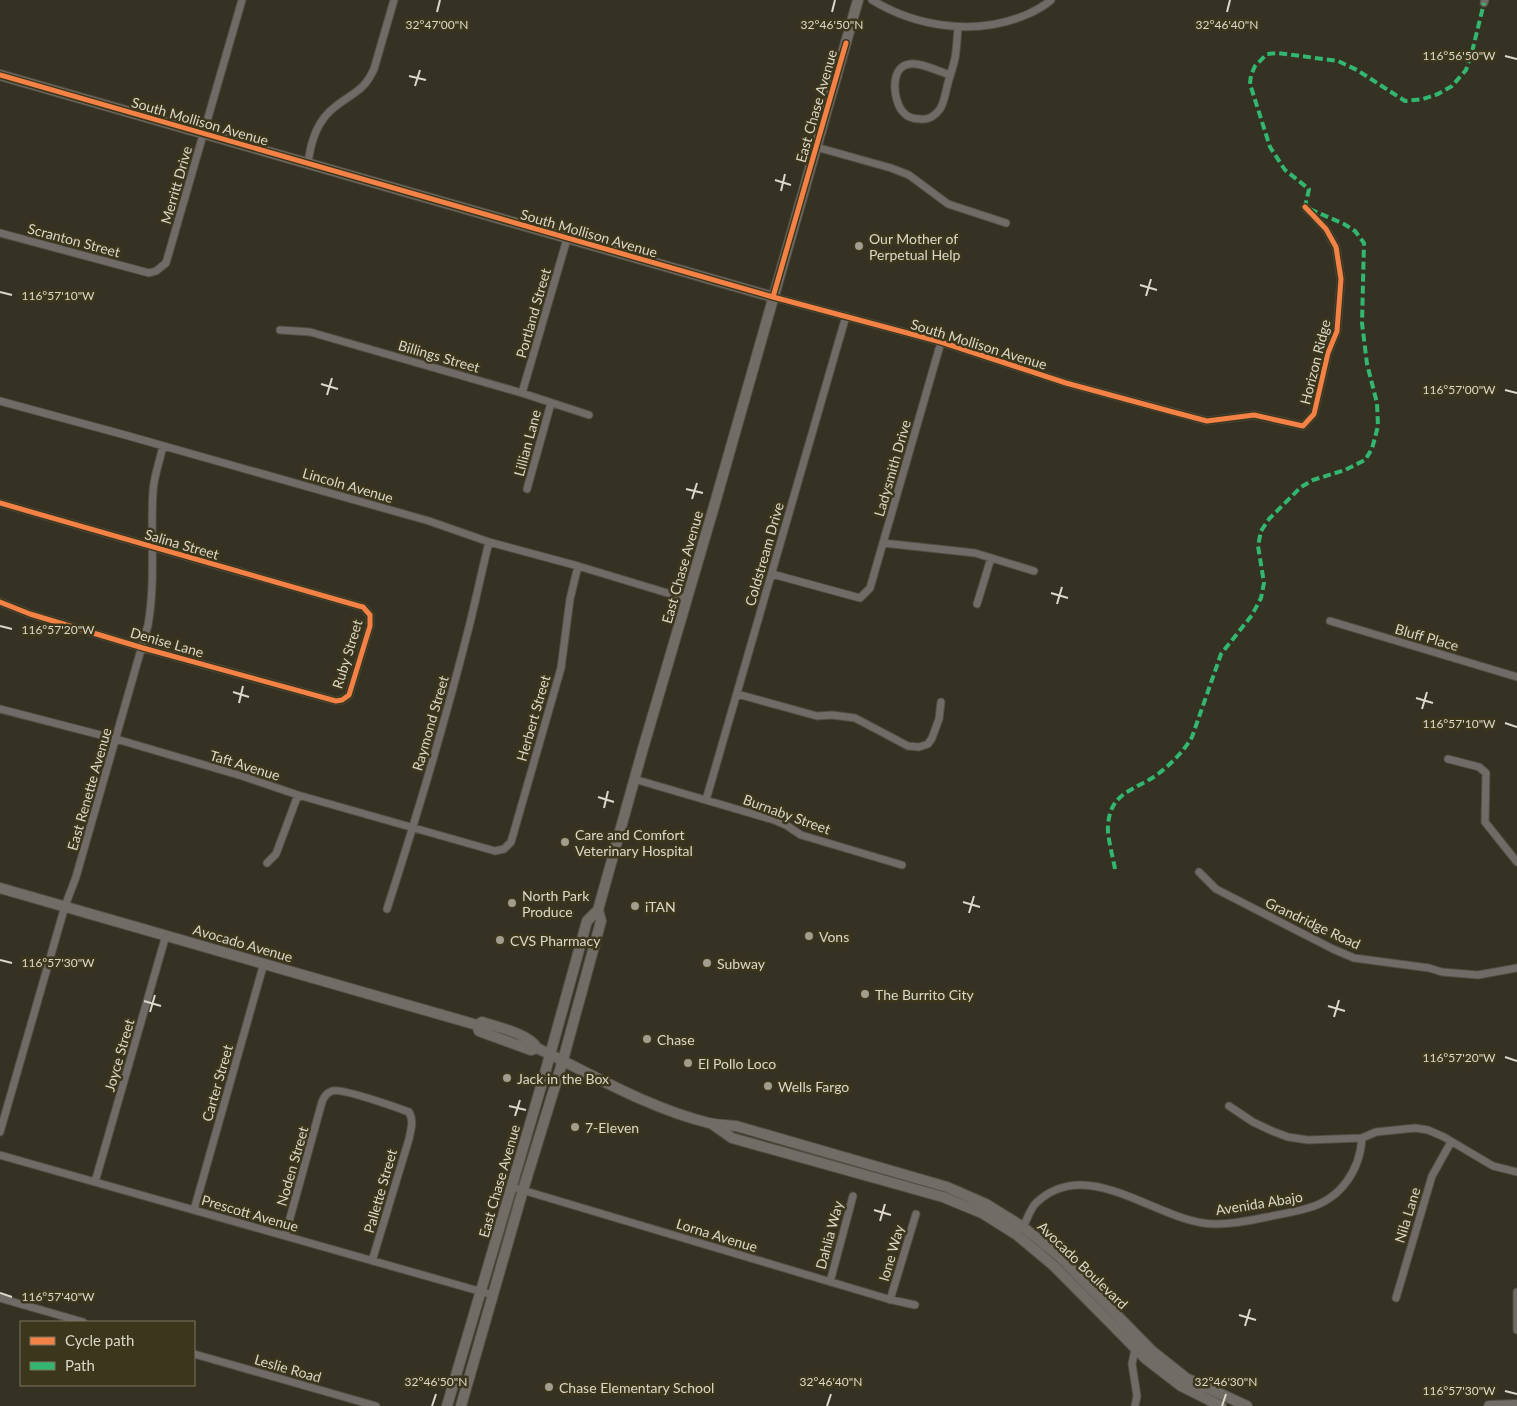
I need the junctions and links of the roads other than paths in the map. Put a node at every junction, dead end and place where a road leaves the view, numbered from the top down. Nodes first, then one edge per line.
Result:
1 (242, 0) edge
2 (394, 0) edge
3 (858, 0) edge
4 (872, 0) edge
5 (1051, 0) edge
6 (958, 27) junction
7 (0, 75) edge
8 (950, 75) junction
9 (204, 134) junction
10 (816, 147) junction
11 (308, 164) junction
12 (1305, 207) dead end
13 (1006, 223) dead end
14 (0, 233) edge
15 (567, 239) junction
16 (141, 272) joint
17 (774, 297) junction
18 (846, 316) junction
19 (280, 330) dead end
20 (941, 342) junction
21 (522, 394) junction
22 (0, 401) edge
23 (550, 403) junction
24 (1173, 412) joint
25 (589, 415) dead end
26 (163, 446) junction
27 (527, 489) dead end
28 (0, 503) edge
29 (489, 542) junction
30 (883, 543) junction
31 (152, 547) junction
32 (991, 558) junction
33 (578, 566) junction
34 (1034, 571) dead end
35 (772, 574) junction
36 (687, 599) junction
37 (0, 602) edge
38 (977, 604) dead end
39 (358, 606) joint
40 (1330, 622) dead end
41 (143, 648) junction
42 (1517, 677) edge
43 (737, 694) junction
44 (329, 699) joint
45 (941, 702) dead end
46 (0, 709) edge
47 (116, 739) junction
48 (1448, 759) dead end
49 (634, 779) junction
50 (298, 795) junction
51 (706, 800) junction
52 (413, 828) junction
53 (481, 848) joint
54 (1517, 862) edge
55 (268, 863) dead end
56 (902, 865) dead end
57 (1199, 872) dead end
58 (0, 888) edge
59 (65, 906) junction
60 (387, 909) dead end
61 (598, 910) junction
62 (166, 935) junction
63 (264, 963) junction
64 (1517, 968) edge
65 (550, 1054) junction
66 (563, 1060) junction
67 (1229, 1106) dead end
68 (711, 1124) junction
69 (412, 1127) joint
70 (0, 1132) edge
71 (1362, 1138) junction
72 (1451, 1142) junction
73 (0, 1155) edge
74 (1517, 1172) edge
75 (96, 1182) junction
76 (512, 1187) junction
77 (523, 1190) junction
78 (853, 1196) dead end
79 (194, 1210) junction
80 (916, 1214) dead end
81 (1023, 1226) junction
82 (285, 1236) junction
83 (372, 1261) junction
84 (830, 1282) junction
85 (481, 1291) junction
86 (1517, 1293) edge
87 (493, 1295) junction
88 (0, 1298) edge
89 (1396, 1298) dead end
90 (890, 1300) junction
91 (915, 1305) dead end
92 (80, 1321) edge
93 (1517, 1330) edge
94 (1136, 1349) junction
95 (195, 1354) edge
96 (1517, 1405) edge
97 (376, 1406) edge
98 (447, 1406) edge
99 (461, 1406) edge
100 (1135, 1406) edge
101 (1221, 1406) edge
102 (1247, 1406) edge
103 (1489, 1406) edge

1 - 9 street, Merritt Drive
2 - 11 street
3 - 10 main road, East Chase Avenue
4 - 6 street
5 - 6 street
6 - 8 street
7 - 9 main road, South Mollison Avenue
8 - 8 street
9 - 11 main road, South Mollison Avenue
9 - 16 street, Merritt Drive
10 - 13 street
10 - 17 main road, East Chase Avenue
11 - 15 main road, South Mollison Avenue
12 - 24 street, Horizon Ridge
14 - 16 street, Scranton Street
15 - 17 main road, South Mollison Avenue
15 - 21 street, Portland Street
17 - 18 street, South Mollison Avenue
17 - 36 main road, East Chase Avenue
18 - 20 street, South Mollison Avenue
18 - 35 street, Coldstream Drive
19 - 21 street, Billings Street
20 - 24 street, South Mollison Avenue
20 - 30 street, Ladysmith Drive
21 - 23 street, Billings Street
22 - 26 street, Lincoln Avenue
23 - 25 street, Billings Street
23 - 27 street, Lillian Lane
26 - 29 street, Lincoln Avenue
26 - 31 street, East Renette Avenue
28 - 31 street, Salina Street
29 - 33 street, Lincoln Avenue
29 - 52 street, Raymond Street
30 - 32 street
30 - 35 street, Ladysmith Drive
31 - 39 street, Salina Street
31 - 41 street, East Renette Avenue
32 - 34 street
32 - 38 street
33 - 36 street, Lincoln Avenue
33 - 53 street, Herbert Street
35 - 43 street, Coldstream Drive
36 - 49 main road, East Chase Avenue
37 - 41 street, Denise Lane
39 - 44 street, Ruby Street
40 - 42 street, Bluff Place
41 - 44 street, Denise Lane
41 - 47 street, East Renette Avenue
43 - 45 street
43 - 51 street, Coldstream Drive
46 - 47 street, Taft Avenue
47 - 50 street, Taft Avenue
47 - 59 street, East Renette Avenue
48 - 54 street
49 - 51 street, Burnaby Street
49 - 61 main road, East Chase Avenue
50 - 52 street, Taft Avenue
50 - 55 street
51 - 56 street, Burnaby Street
52 - 53 street, Taft Avenue
52 - 60 street, Raymond Street
57 - 64 street, Grandridge Road
58 - 59 main road, Avocado Avenue
59 - 62 main road, Avocado Avenue
59 - 70 street, East Renette Avenue
61 - 65 main road, East Chase Avenue
61 - 66 main road, East Chase Avenue
62 - 63 main road, Avocado Avenue
62 - 75 street, Joyce Street
63 - 65 main road, Avocado Avenue
63 - 79 street, Carter Street
65 - 66 main road, Avocado Avenue
65 - 76 main road, East Chase Avenue
66 - 68 main road, Avocado Boulevard
66 - 77 main road, East Chase Avenue
67 - 71 street
68 - 81 main road, Avocado Boulevard
68 - 94 main road, Avocado Boulevard
69 - 82 street, Noden Street
69 - 83 street, Pallette Street
71 - 72 street
71 - 81 street, Avenida Abajo
72 - 74 street
72 - 89 street, Nila Lane
73 - 75 street, Prescott Avenue
75 - 79 street, Prescott Avenue
76 - 77 street, Lorna Avenue
76 - 85 main road, East Chase Avenue
77 - 84 street, Lorna Avenue
77 - 87 main road, East Chase Avenue
78 - 84 street, Dahlia Way
79 - 82 street, Prescott Avenue
80 - 90 street, Ione Way
81 - 102 main road, Avocado Boulevard
82 - 83 street, Prescott Avenue
83 - 85 street, Prescott Avenue
84 - 90 street, Lorna Avenue
85 - 87 street, Prescott Avenue
85 - 98 main road, East Chase Avenue
86 - 93 street
87 - 99 main road, East Chase Avenue
88 - 92 street
90 - 91 street, Lorna Avenue
94 - 100 street
94 - 101 main road, Avocado Boulevard
95 - 97 street, Leslie Road
96 - 103 main road

